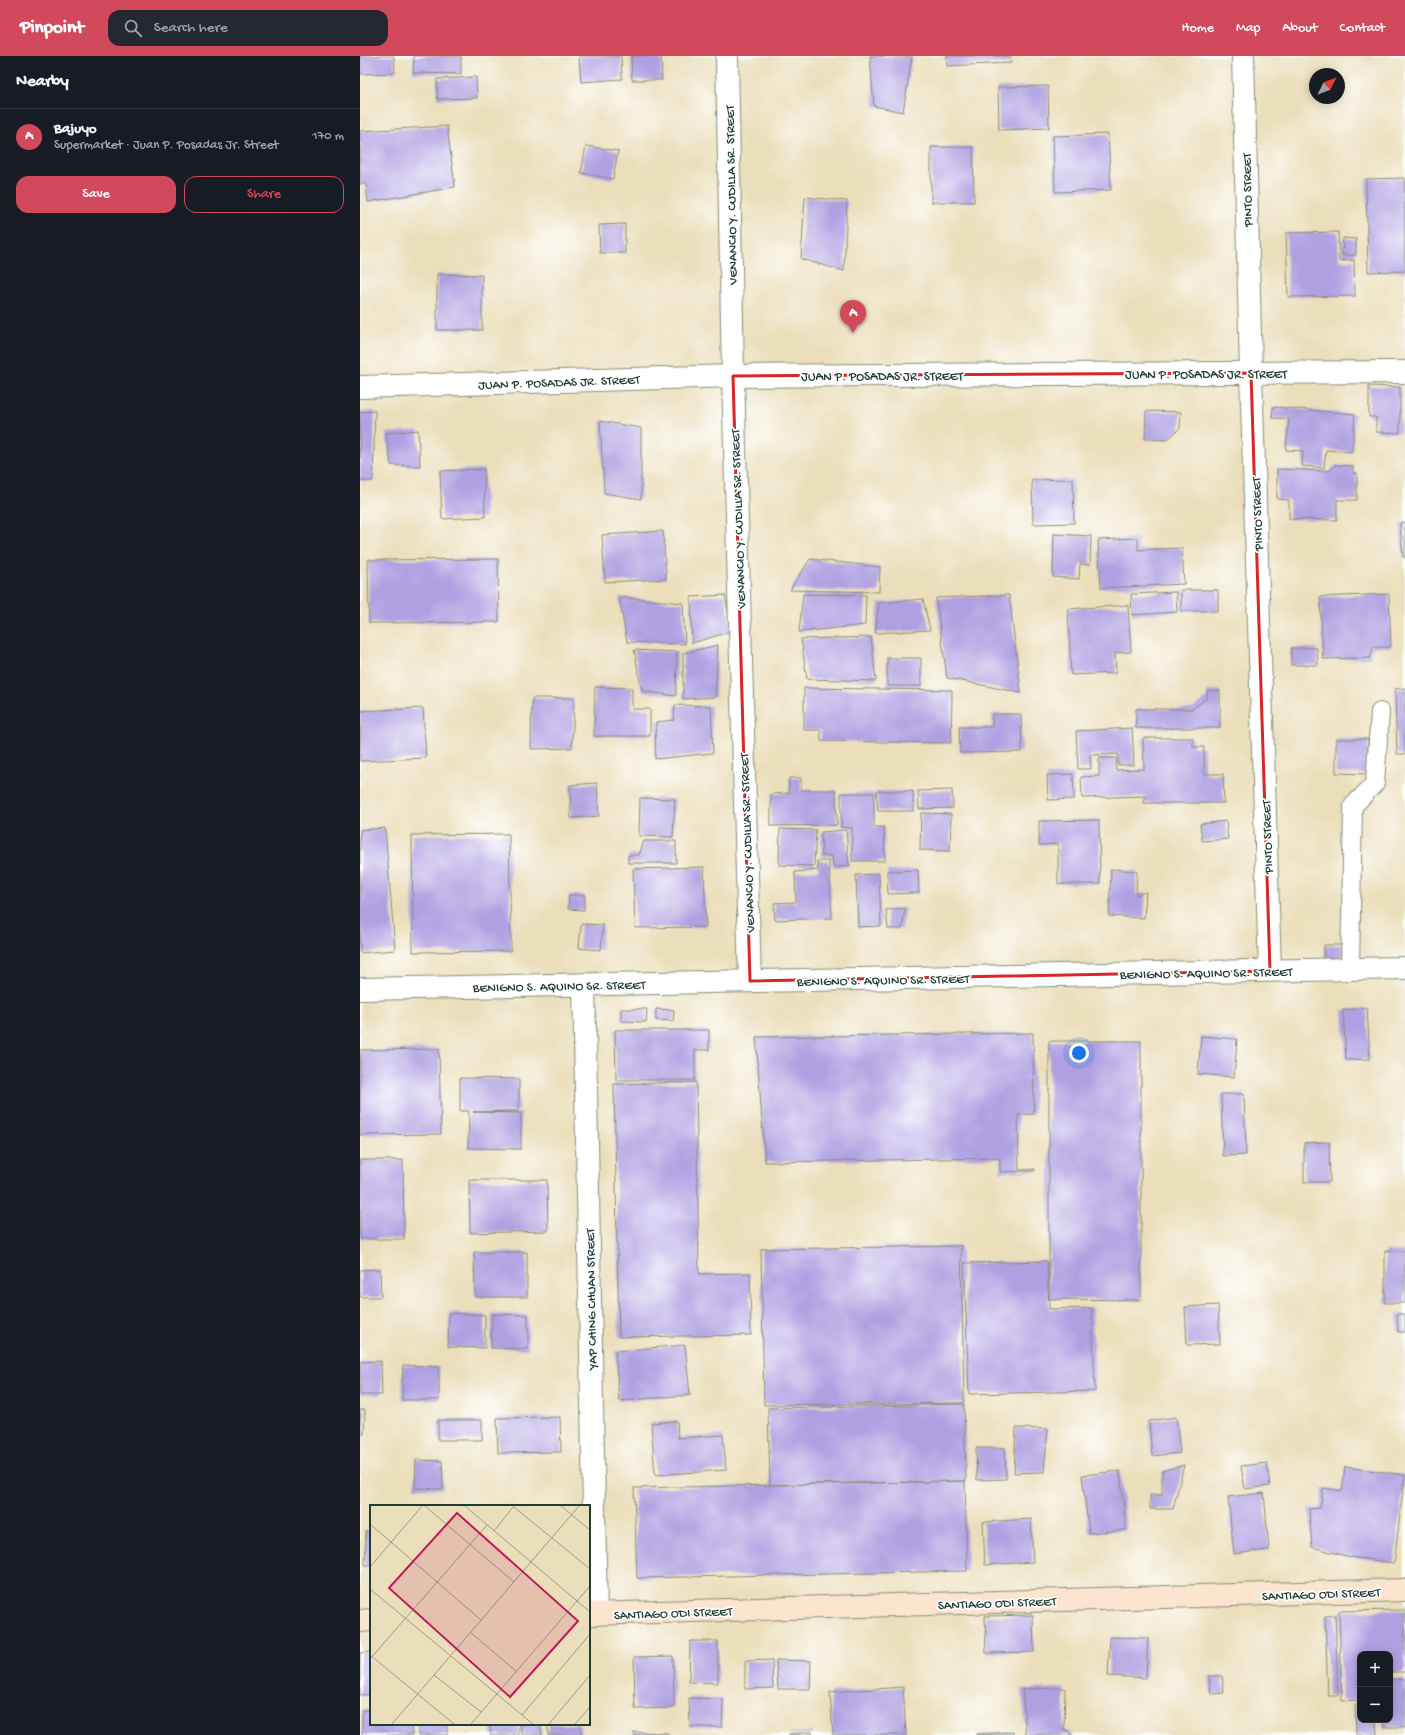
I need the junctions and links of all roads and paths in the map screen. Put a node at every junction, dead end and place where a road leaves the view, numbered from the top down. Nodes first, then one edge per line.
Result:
1 (727, 56) edge
2 (1243, 56) edge
3 (1405, 372) edge
4 (1251, 373) junction
5 (733, 376) junction
6 (360, 387) edge
7 (1380, 712) dead end
8 (1405, 968) edge
9 (1350, 970) junction
10 (1270, 971) junction
11 (750, 981) junction
12 (584, 984) junction
13 (360, 989) edge
14 (1405, 1590) edge
15 (592, 1614) edge
16 (370, 1620) edge
17 (360, 1621) edge

1 - 5 street, VENANCIO Y. CUDILLA SR. STREET
2 - 4 street, PINTO STREET
3 - 4 street, JUAN P. POSADAS JR. STREET
4 - 5 street, JUAN P. POSADAS JR. STREET
4 - 10 street, PINTO STREET
5 - 6 street, JUAN P. POSADAS JR. STREET
5 - 11 street, VENANCIO Y. CUDILLA SR. STREET
7 - 9 lane
8 - 9 street, BENIGNO S. AQUINO SR. STREET
9 - 10 street, BENIGNO S. AQUINO SR. STREET
10 - 11 street, BENIGNO S. AQUINO SR. STREET
11 - 12 street, BENIGNO S. AQUINO SR. STREET
12 - 13 street, BENIGNO S. AQUINO SR. STREET
12 - 15 street, YAP CHING CHUAN STREET
14 - 15 street, SANTIAGO ODI STREET
16 - 17 street

